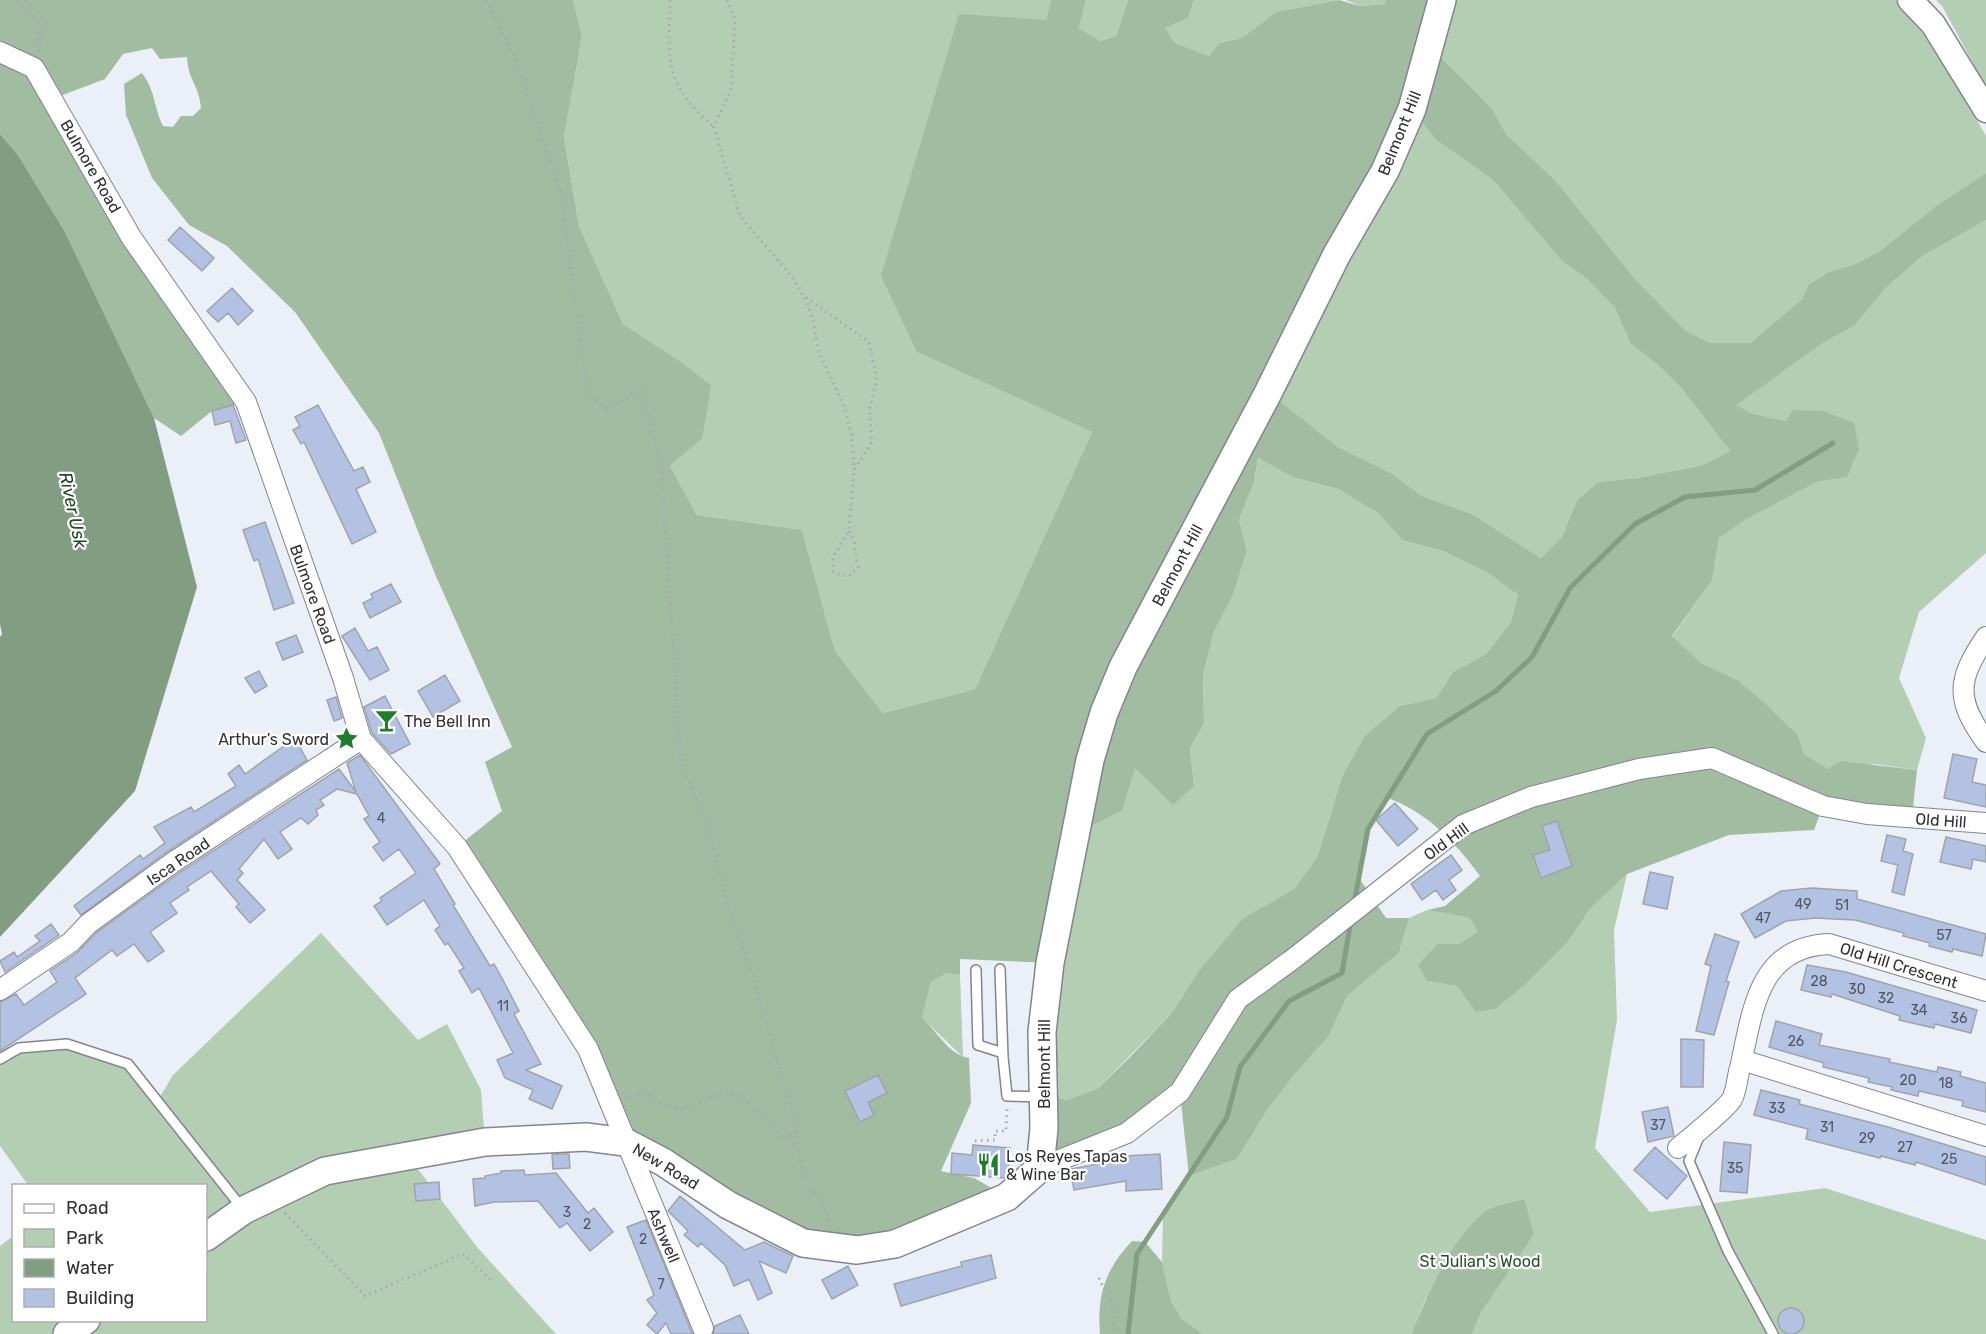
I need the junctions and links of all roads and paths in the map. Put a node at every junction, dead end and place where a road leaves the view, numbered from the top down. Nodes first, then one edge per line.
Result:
1 (17, 0) edge
2 (25, 0) edge
3 (487, 0) edge
4 (670, 0) edge
5 (727, 0) edge
6 (1442, 0) edge
7 (1910, 0) edge
8 (0, 52) edge
9 (32, 67) junction
10 (1986, 110) edge
11 (714, 127) junction
12 (804, 296) junction
13 (854, 470) junction
14 (849, 530) junction
15 (1986, 637) edge
16 (361, 739) junction
17 (1986, 742) edge
18 (1986, 823) edge
19 (1000, 969) dead end
20 (976, 970) dead end
21 (0, 990) edge
22 (1986, 992) edge
23 (1003, 1053) junction
24 (0, 1059) edge
25 (1742, 1060) junction
26 (1007, 1096) junction
27 (1045, 1097) junction
28 (612, 1110) junction
29 (1702, 1128) junction
30 (796, 1132) junction
31 (1986, 1136) edge
32 (975, 1141) dead end
33 (625, 1142) junction
34 (1678, 1148) dead end
35 (1040, 1168) junction
36 (244, 1210) junction
37 (297, 1226) dead end
38 (207, 1236) edge
39 (830, 1246) junction
40 (1099, 1278) dead end
41 (492, 1281) dead end
42 (83, 1322) edge
43 (705, 1331) edge
44 (67, 1334) edge
45 (1114, 1334) edge
46 (1773, 1334) edge

1 - 9 path
2 - 9 path
3 - 30 path
4 - 11 path
5 - 11 path
6 - 27 main road, Belmont Hill
7 - 10 street
8 - 9 street
9 - 16 street, Bulmore Road
11 - 12 path
12 - 13 path
12 - 13 path
13 - 14 path
14 - 14 path
15 - 17 street
16 - 21 street, Isca Road
16 - 28 street, Bulmore Road
18 - 35 street, Old Hill
19 - 23 lane
20 - 23 lane
22 - 25 street, Old Hill Crescent
23 - 26 lane
24 - 36 lane
25 - 29 street, Old Hill Crescent
25 - 31 street
26 - 27 lane
26 - 32 path
27 - 35 main road, Belmont Hill
28 - 30 path
28 - 33 street, Bulmore Road
29 - 34 street, Old Hill Crescent
29 - 46 lane
30 - 39 path
33 - 36 main road, New Road
33 - 39 main road, New Road
33 - 43 street, Ashwell
35 - 39 main road, New Road
36 - 38 main road, New Road
37 - 41 path
40 - 45 path
42 - 44 main road

